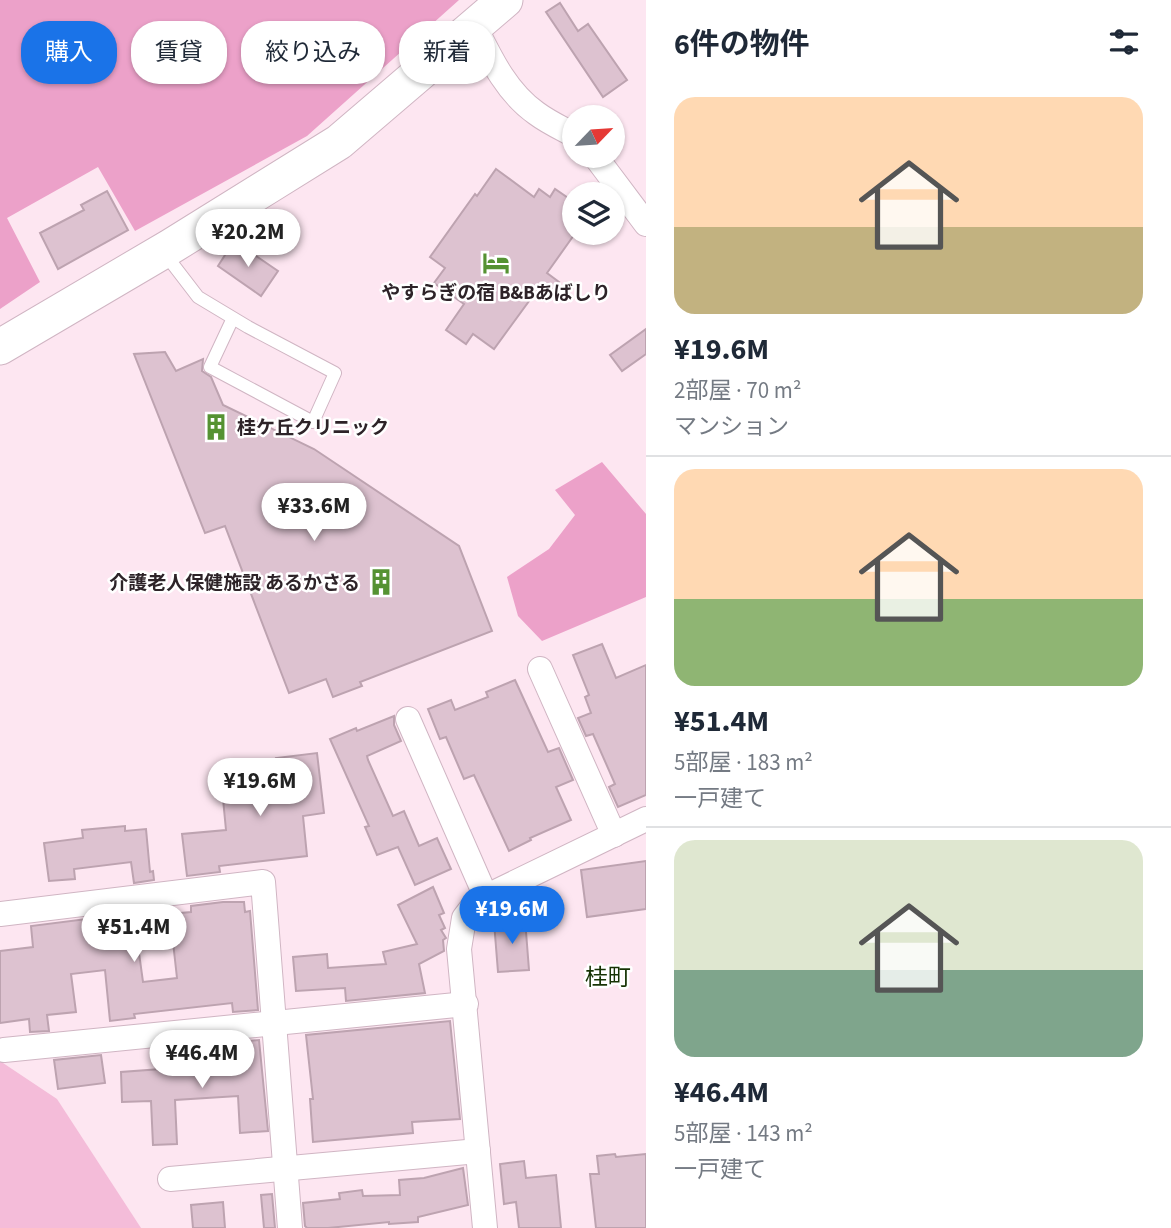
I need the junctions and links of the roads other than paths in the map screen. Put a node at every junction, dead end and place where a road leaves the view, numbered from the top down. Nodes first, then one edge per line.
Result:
1 (505, 0) edge
2 (479, 21) edge
3 (495, 63) edge
4 (408, 84) edge
5 (562, 128) edge
6 (605, 168) edge
7 (646, 224) edge
8 (163, 251) junction
9 (233, 318) junction
10 (0, 347) edge
11 (540, 669) dead end
12 (408, 719) dead end
13 (646, 819) edge
14 (614, 835) junction
15 (486, 897) junction
16 (0, 914) edge
17 (466, 1004) junction
18 (272, 1023) junction
19 (4, 1050) dead end
20 (478, 1151) junction
21 (284, 1167) junction
22 (170, 1179) dead end
23 (290, 1228) edge
24 (485, 1228) edge

1 - 2 street
3 - 5 street
4 - 8 street
6 - 7 street
8 - 9 lane
8 - 10 street
9 - 9 lane
11 - 14 street
12 - 15 street
13 - 14 street
14 - 15 street
15 - 17 street
16 - 18 street
17 - 18 street
17 - 20 street
18 - 19 street
18 - 21 street
20 - 21 street
20 - 24 street
21 - 22 street
21 - 23 street

